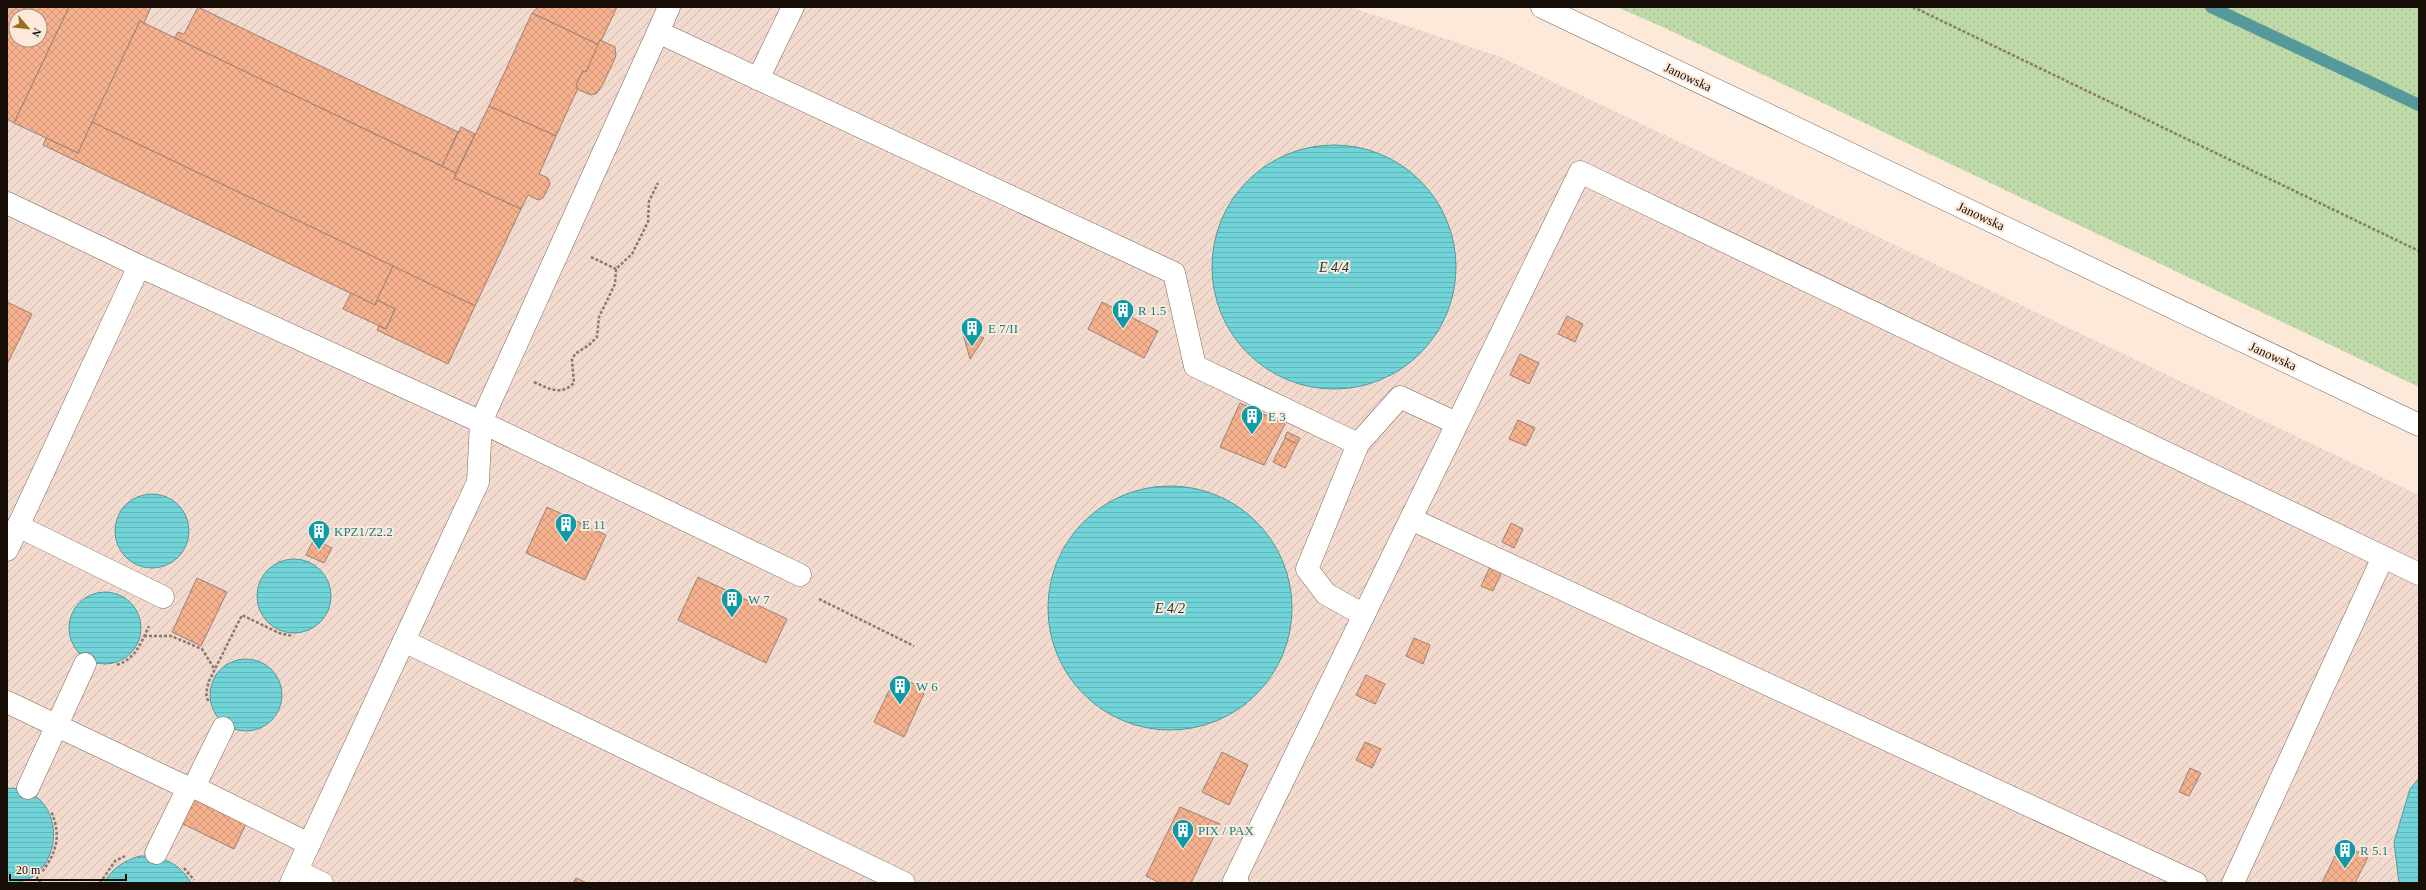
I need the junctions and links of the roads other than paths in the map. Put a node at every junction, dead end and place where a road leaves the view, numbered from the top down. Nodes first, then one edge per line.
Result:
1 (669, 7) edge
2 (793, 7) edge
3 (1542, 7) edge
4 (658, 32) junction
5 (758, 79) junction
6 (7, 203) edge
7 (139, 266) junction
8 (481, 422) junction
9 (1456, 423) junction
10 (2419, 425) edge
11 (1358, 444) junction
12 (1411, 519) junction
13 (11, 536) edge
14 (2383, 557) junction
15 (800, 574) road end
16 (2419, 574) edge
17 (163, 597) dead end
18 (1364, 614) junction
19 (404, 641) junction
20 (85, 664) dead end
21 (7, 702) edge
22 (56, 726) junction
23 (223, 728) road end
24 (28, 788) road end
25 (191, 788) junction
26 (309, 844) junction
27 (156, 853) dead end
28 (294, 877) edge
29 (1235, 882) edge
30 (322, 883) edge
31 (904, 883) edge
32 (2196, 883) edge
33 (2233, 883) edge

1 - 4 street
2 - 5 street
3 - 10 street, Janowska
4 - 5 street
4 - 8 street
5 - 11 street
6 - 7 street
7 - 8 street
7 - 13 street
8 - 15 street
8 - 19 street
9 - 11 street
9 - 12 street
9 - 14 street
11 - 18 street
12 - 18 street
12 - 32 street
13 - 17 street
14 - 16 street
14 - 33 street
18 - 29 street
19 - 26 street
19 - 31 street
20 - 22 street
21 - 22 street
22 - 24 street
22 - 25 street
23 - 25 street
25 - 26 street
25 - 27 street
26 - 28 street
28 - 30 street

